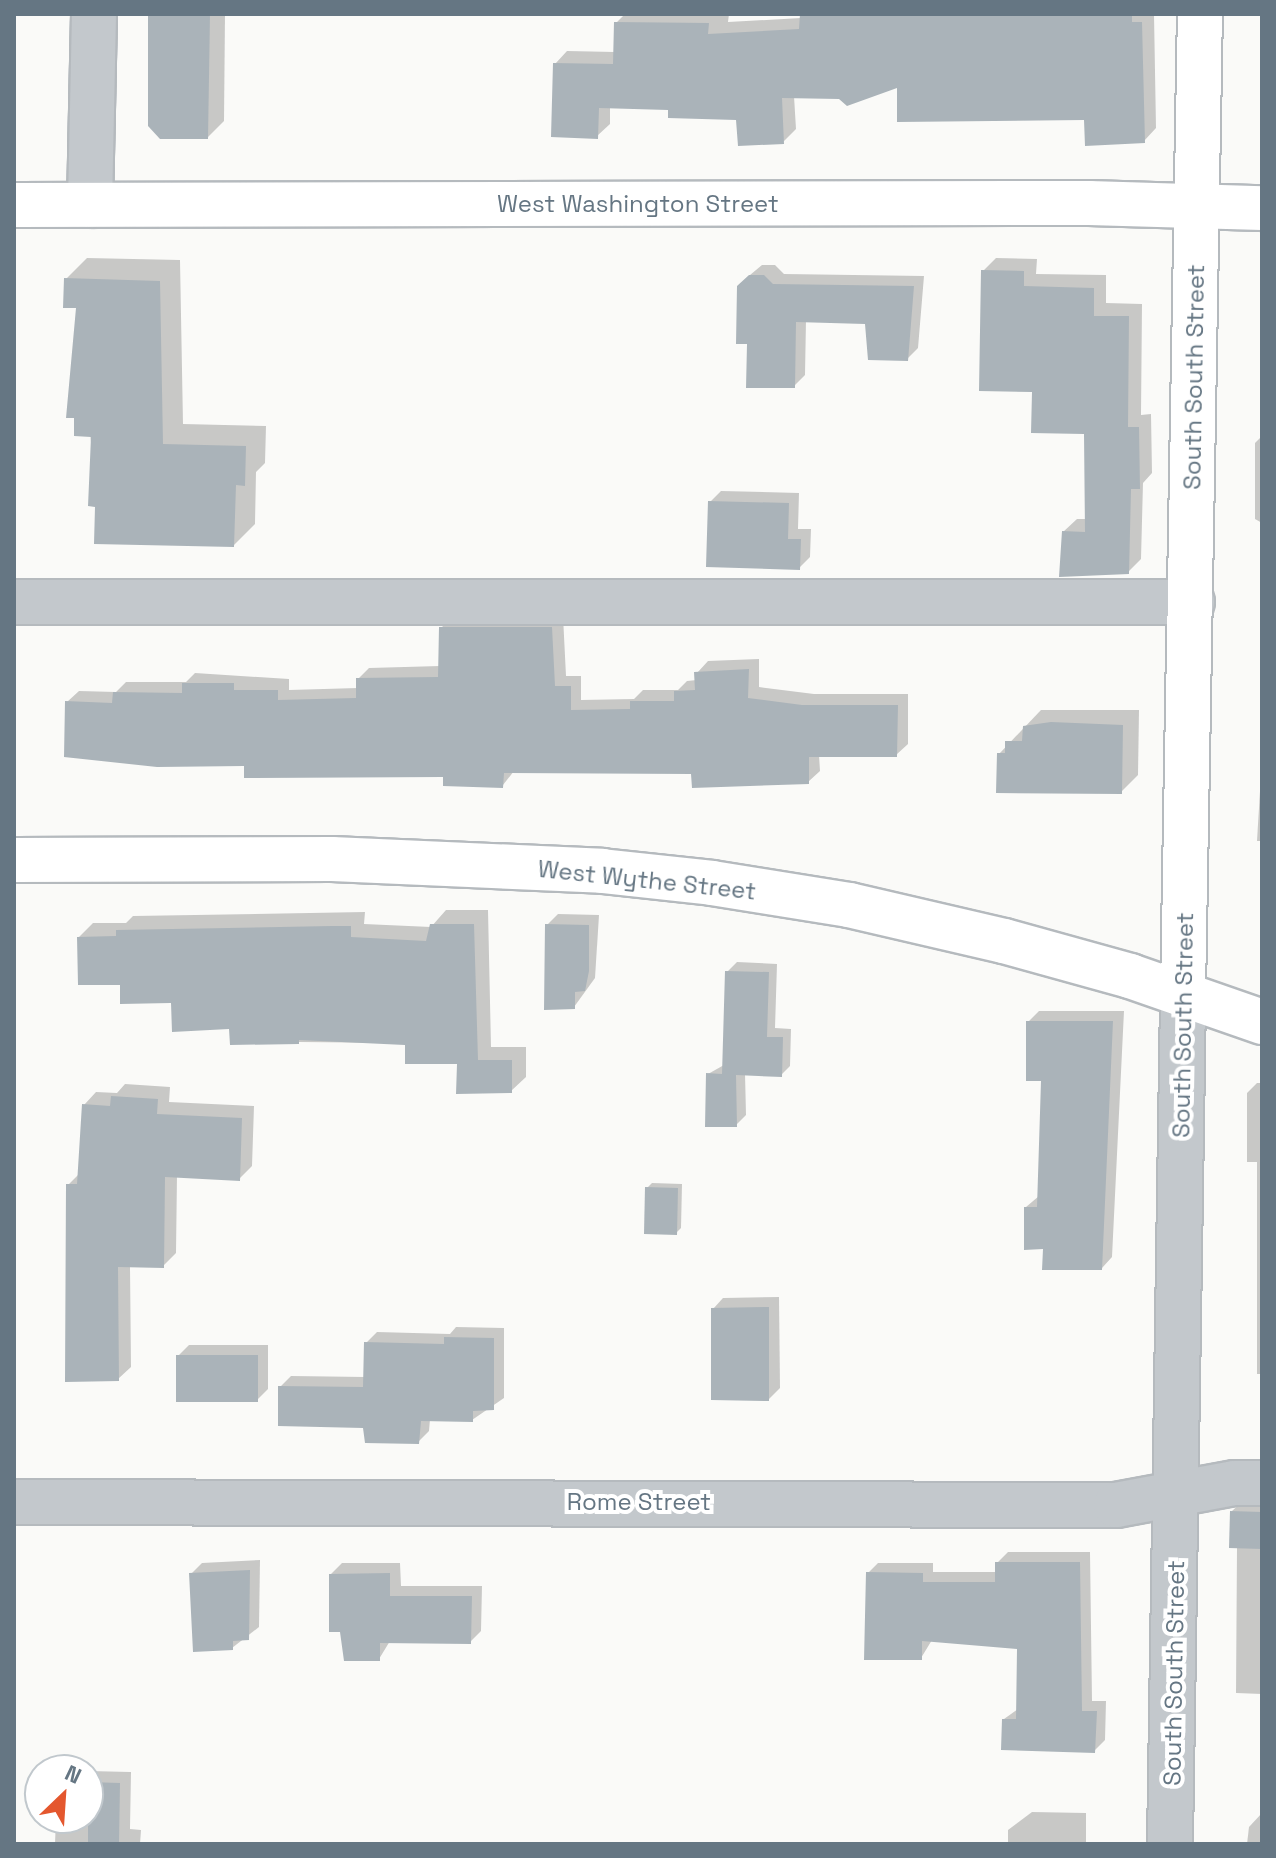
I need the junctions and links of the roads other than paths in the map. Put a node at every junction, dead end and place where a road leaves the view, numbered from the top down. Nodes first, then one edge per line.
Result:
1 (94, 14) edge
2 (1200, 14) edge
3 (14, 205) edge
4 (90, 205) junction
5 (1196, 206) junction
6 (1262, 208) edge
7 (14, 602) edge
8 (1192, 602) junction
9 (14, 860) edge
10 (1183, 993) junction
11 (1262, 1022) edge
12 (1262, 1483) edge
13 (1177, 1493) junction
14 (14, 1502) edge
15 (1170, 1844) edge

1 - 4 street
2 - 5 main road, South South Street
3 - 4 main road, West Washington Street
4 - 5 main road, West Washington Street
5 - 6 main road, West Washington Street
5 - 8 main road, South South Street
7 - 8 street
8 - 10 main road, South South Street
9 - 10 main road, West Wythe Street
10 - 11 main road, West Wythe Street
10 - 13 street, South South Street
12 - 13 street, Rome Street
13 - 14 street, Rome Street
13 - 15 street, South South Street

